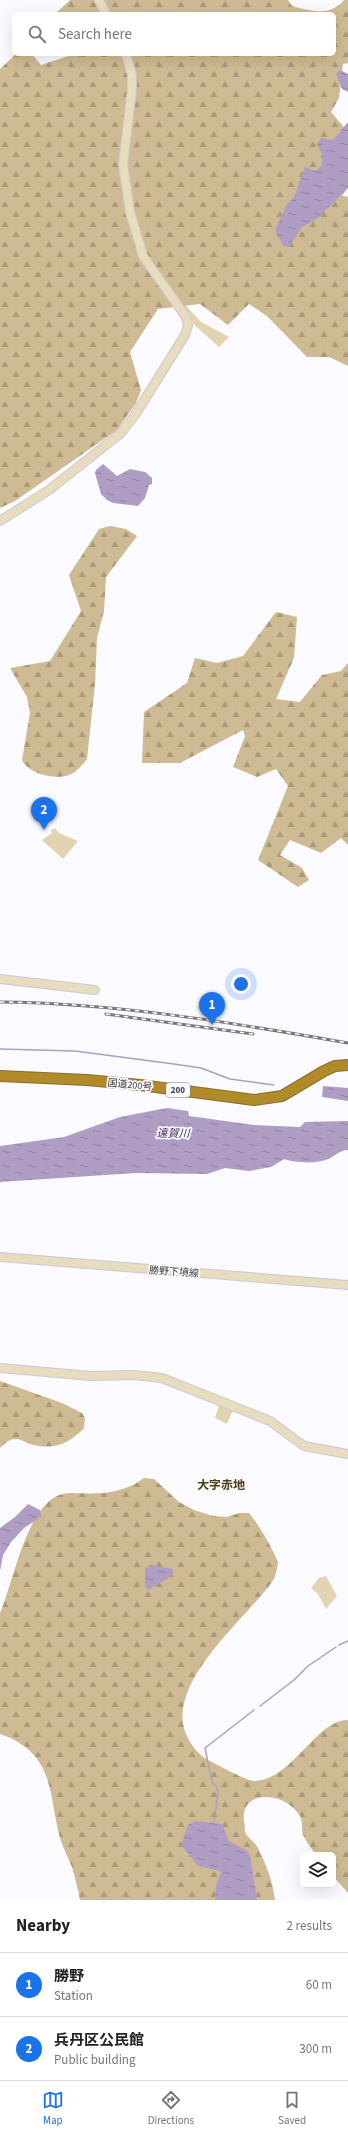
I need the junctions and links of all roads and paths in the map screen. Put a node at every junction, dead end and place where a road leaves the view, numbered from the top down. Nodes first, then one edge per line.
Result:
1 (99, 0) edge
2 (105, 12) edge
3 (127, 56) edge
4 (0, 521) edge
5 (0, 979) edge
6 (95, 990) dead end
7 (348, 1065) edge
8 (0, 1076) edge
9 (0, 1257) edge
10 (348, 1285) edge
11 (0, 1368) edge
12 (348, 1454) edge

1 - 2 street
3 - 4 street
5 - 6 street
7 - 8 highway, 国道200号 / 200
9 - 10 street, 勝野下境線
11 - 12 street

